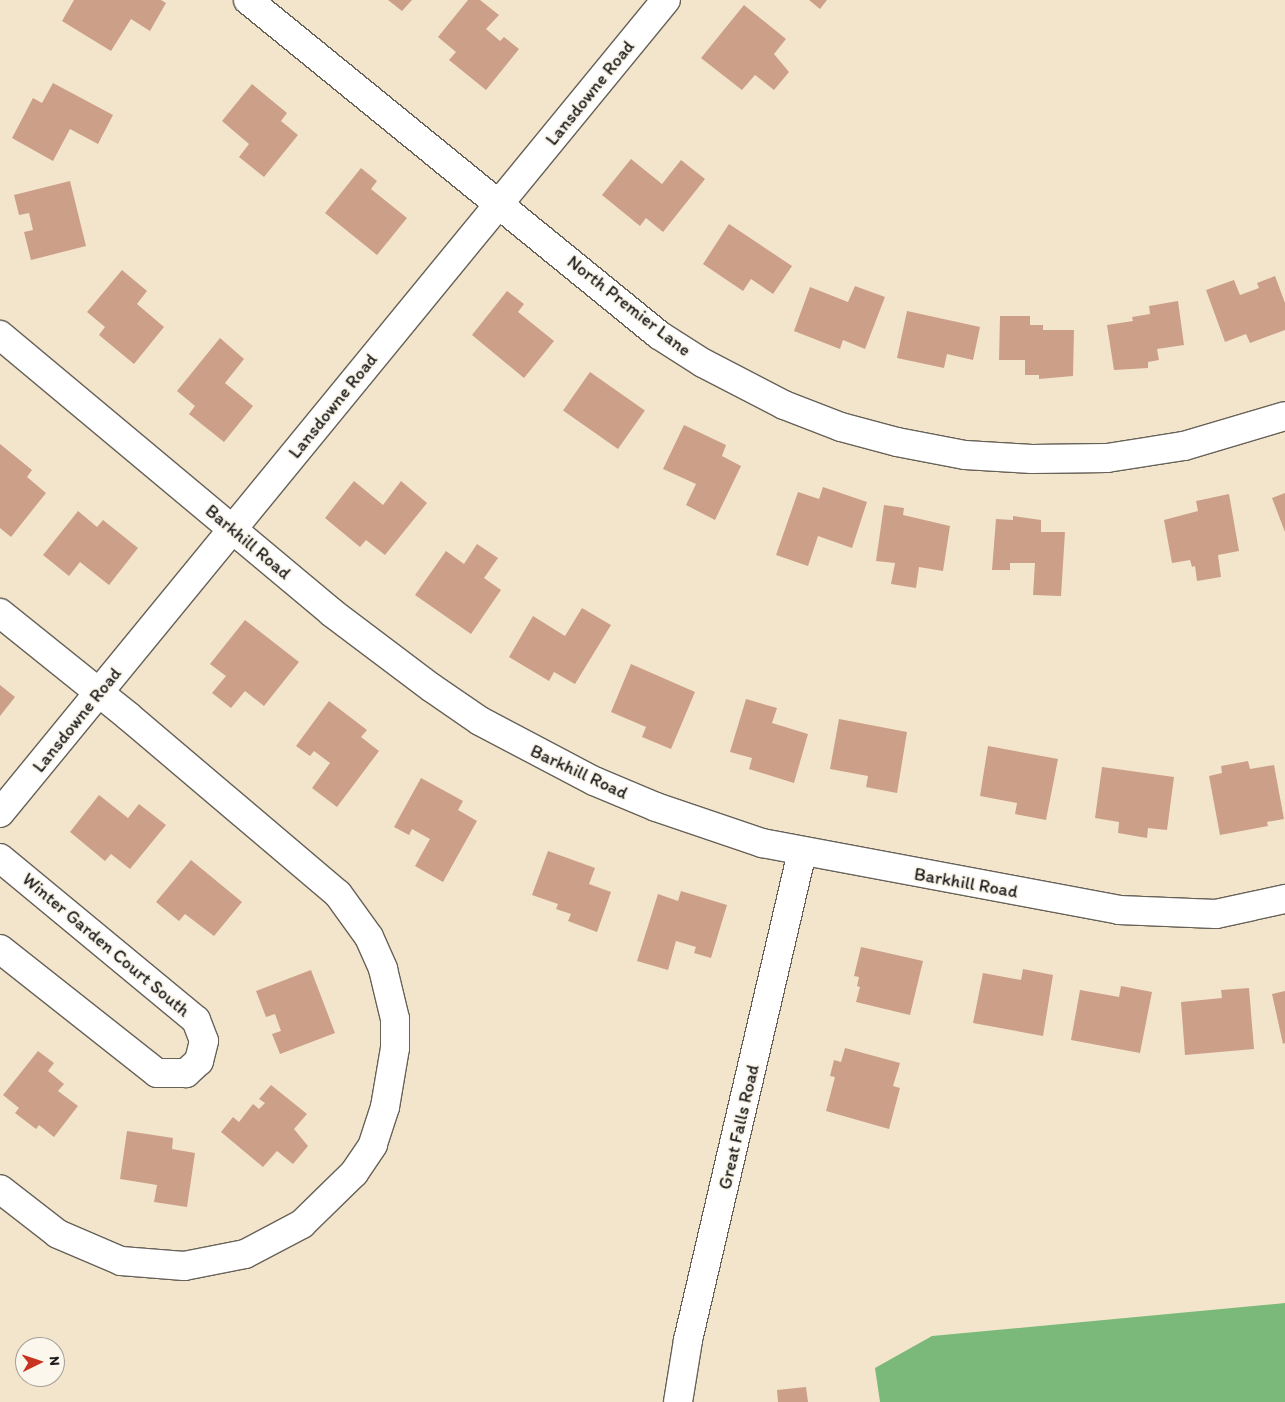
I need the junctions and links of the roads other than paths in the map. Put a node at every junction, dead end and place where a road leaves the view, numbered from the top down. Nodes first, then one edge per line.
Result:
1 (248, 0) edge
2 (666, 0) edge
3 (499, 204) junction
4 (0, 335) edge
5 (1285, 416) edge
6 (232, 530) junction
7 (0, 613) edge
8 (98, 694) junction
9 (0, 813) edge
10 (802, 852) junction
11 (0, 858) edge
12 (1285, 899) edge
13 (0, 949) edge
14 (0, 1189) edge
15 (678, 1402) edge

1 - 3 street, North Premier Lane
2 - 3 street, Lansdowne Road
3 - 5 street, North Premier Lane
3 - 6 street, Lansdowne Road
4 - 6 street, Barkhill Road
6 - 8 street, Lansdowne Road
6 - 10 street, Barkhill Road
7 - 8 street
8 - 9 street, Lansdowne Road
8 - 14 street
10 - 12 street, Barkhill Road
10 - 15 street, Great Falls Road
11 - 13 street, Winter Garden Court South

